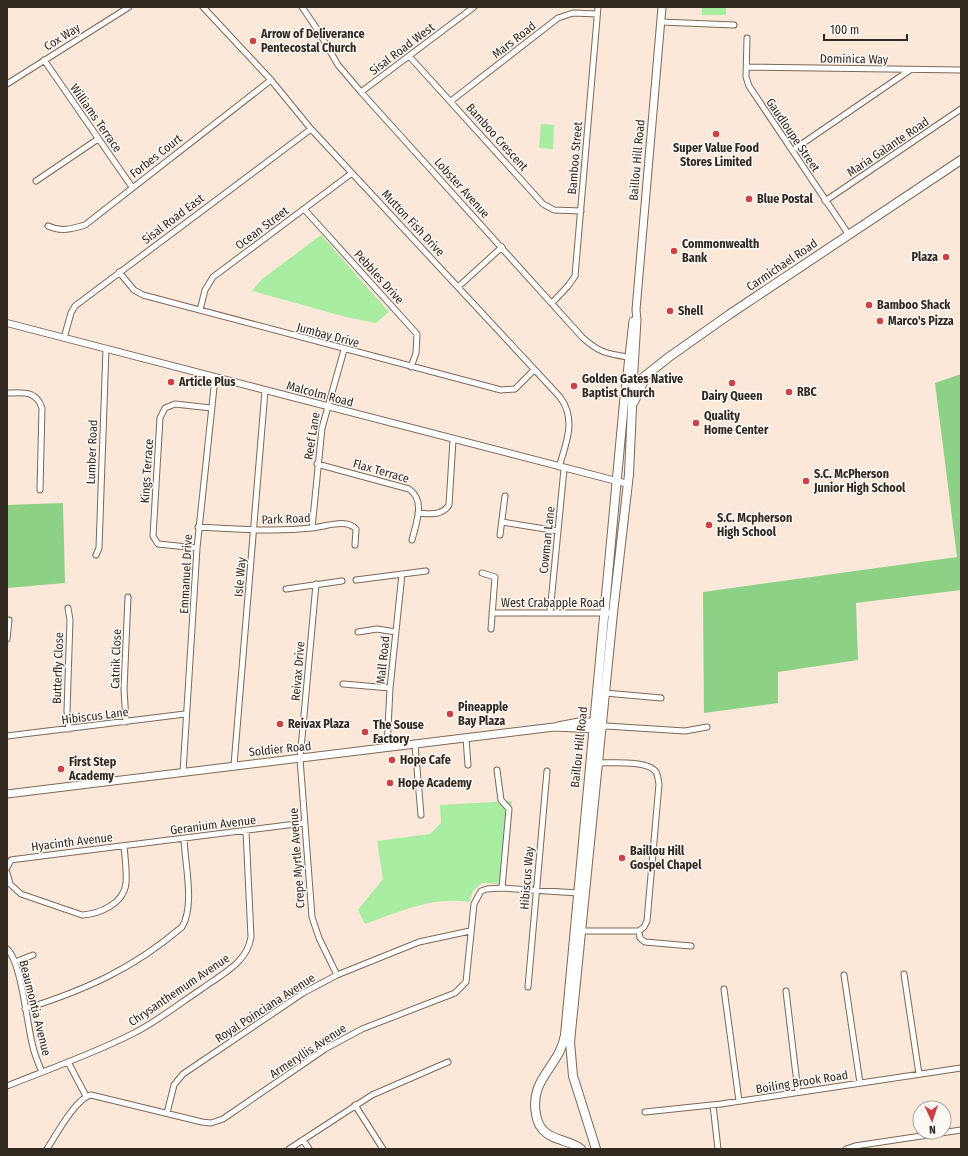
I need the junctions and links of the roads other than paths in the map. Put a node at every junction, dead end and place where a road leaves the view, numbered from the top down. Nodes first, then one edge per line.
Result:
1 (128, 7) edge
2 (203, 7) edge
3 (302, 7) edge
4 (474, 7) edge
5 (598, 7) edge
6 (662, 7) edge
7 (597, 14) junction
8 (661, 22) junction
9 (734, 25) dead end
10 (747, 38) dead end
11 (409, 56) junction
12 (44, 60) junction
13 (747, 67) junction
14 (910, 70) junction
15 (961, 70) edge
16 (271, 80) junction
17 (7, 84) edge
18 (361, 92) junction
19 (451, 101) junction
20 (961, 109) edge
21 (311, 129) junction
22 (98, 139) junction
23 (793, 150) junction
24 (961, 160) edge
25 (352, 173) junction
26 (36, 181) dead end
27 (132, 187) junction
28 (826, 201) junction
29 (304, 209) junction
30 (581, 211) junction
31 (48, 226) dead end
32 (849, 235) junction
33 (502, 247) junction
34 (119, 272) junction
35 (458, 286) junction
36 (552, 303) junction
37 (200, 310) junction
38 (636, 314) junction
39 (7, 324) edge
40 (64, 338) junction
41 (106, 349) junction
42 (344, 350) junction
43 (628, 357) junction
44 (411, 367) junction
45 (534, 370) junction
46 (646, 375) junction
47 (215, 378) junction
48 (633, 385) junction
49 (265, 391) junction
50 (7, 392) edge
51 (625, 392) junction
52 (633, 405) junction
53 (327, 407) junction
54 (211, 408) junction
55 (453, 440) junction
56 (317, 464) junction
57 (562, 468) junction
58 (617, 483) junction
59 (628, 484) junction
60 (40, 490) dead end
61 (505, 496) dead end
62 (418, 513) junction
63 (502, 522) junction
64 (198, 528) junction
65 (312, 528) junction
66 (254, 530) junction
67 (558, 531) junction
68 (500, 535) dead end
69 (412, 540) dead end
70 (355, 545) dead end
71 (197, 548) junction
72 (96, 555) dead end
73 (426, 571) dead end
74 (482, 573) dead end
75 (402, 574) junction
76 (356, 580) dead end
77 (342, 581) dead end
78 (316, 584) junction
79 (286, 589) dead end
80 (128, 597) dead end
81 (68, 608) dead end
82 (492, 613) junction
83 (609, 613) junction
84 (550, 614) junction
85 (9, 620) dead end
86 (491, 629) dead end
87 (358, 632) dead end
88 (396, 632) junction
89 (7, 639) edge
90 (343, 684) dead end
91 (390, 688) junction
92 (605, 693) junction
93 (661, 698) dead end
94 (185, 714) junction
95 (126, 722) junction
96 (599, 726) junction
97 (707, 727) dead end
98 (69, 729) junction
99 (7, 736) edge
100 (466, 738) junction
101 (415, 745) junction
102 (387, 748) junction
103 (300, 759) junction
104 (598, 763) junction
105 (234, 765) junction
106 (468, 765) dead end
107 (497, 770) dead end
108 (547, 771) dead end
109 (183, 772) junction
110 (7, 794) edge
111 (421, 815) dead end
112 (304, 823) junction
113 (246, 831) junction
114 (184, 839) junction
115 (124, 846) junction
116 (7, 868) edge
117 (7, 873) edge
118 (502, 888) junction
119 (536, 890) junction
120 (578, 893) junction
121 (470, 931) junction
122 (581, 931) junction
123 (639, 931) junction
124 (691, 946) dead end
125 (7, 950) edge
126 (33, 955) dead end
127 (15, 962) junction
128 (904, 974) dead end
129 (844, 975) dead end
130 (336, 976) junction
131 (528, 987) dead end
132 (724, 989) dead end
133 (786, 991) dead end
134 (25, 1009) junction
135 (555, 1059) junction
136 (571, 1061) junction
137 (68, 1062) junction
138 (448, 1062) dead end
139 (961, 1068) edge
140 (42, 1072) junction
141 (919, 1074) junction
142 (860, 1083) junction
143 (7, 1086) edge
144 (798, 1092) junction
145 (86, 1096) junction
146 (739, 1101) junction
147 (355, 1105) junction
148 (714, 1105) junction
149 (645, 1112) dead end
150 (167, 1113) junction
151 (961, 1130) edge
152 (594, 1139) junction
153 (303, 1140) junction
154 (47, 1149) edge
155 (289, 1149) edge
156 (309, 1149) edge
157 (383, 1149) edge
158 (581, 1149) edge
159 (596, 1149) edge
160 (718, 1149) edge
161 (846, 1149) edge

1 - 12 street, Cox Way
2 - 16 street, Mutton Fish Drive
3 - 18 street, Lobster Avenue
4 - 11 street, Sisal Road West
5 - 7 street, Bamboo Street
6 - 8 main road, Baillou Hill Road
7 - 19 street, Mars Road
7 - 30 street, Bamboo Street
8 - 9 street
8 - 38 main road, Baillou Hill Road
10 - 13 street, Gaudloupe Street
11 - 18 street, Sisal Road West
11 - 19 street, Bamboo Crescent
12 - 17 street, Cox Way
12 - 22 street, Williams Terrace
13 - 14 street, Dominica Way
13 - 23 street, Gaudloupe Street
14 - 15 street, Dominica Way
14 - 23 street
16 - 21 street, Mutton Fish Drive
16 - 27 street, Forbes Court
18 - 33 street, Lobster Avenue
19 - 30 street, Bamboo Crescent
20 - 28 street, Maria Galante Road
21 - 25 street, Mutton Fish Drive
21 - 34 street, Sisal Road East
22 - 26 street
22 - 27 street, Williams Terrace
23 - 28 street, Gaudloupe Street
24 - 32 main road, Carmichael Road
25 - 29 street, Ocean Street
25 - 35 street, Mutton Fish Drive
27 - 31 street, Forbes Court
28 - 32 street, Gaudloupe Street
29 - 37 street, Ocean Street
29 - 44 street, Pebbles Drive
30 - 36 street, Bamboo Street
32 - 46 main road, Carmichael Road
33 - 35 street
33 - 36 street, Lobster Avenue
34 - 37 street, Jumbay Drive
34 - 40 street, Sisal Road East
35 - 45 street, Mutton Fish Drive
36 - 43 street, Lobster Avenue
37 - 42 street, Jumbay Drive
38 - 43 main road, Baillou Hill Road
38 - 48 main road, Baillou Hill Road
39 - 40 street, Malcolm Road
40 - 41 street, Malcolm Road
41 - 47 street, Malcolm Road
41 - 72 street, Lumber Road
42 - 44 street, Jumbay Drive
42 - 53 street, Reef Lane
43 - 51 main road, Baillou Hill Road
44 - 45 street, Jumbay Drive
45 - 57 street, Mutton Fish Drive
46 - 48 main road, Carmichael Road
46 - 52 main road
47 - 49 street, Malcolm Road
47 - 54 street, Emmanuel Drive
48 - 51 main road, Carmichael Road
48 - 52 main road, Baillou Hill Road
49 - 53 street, Malcolm Road
49 - 66 street, Isle Way
50 - 60 street
51 - 58 main road, Baillou Hill Road
52 - 59 main road, Baillou Hill Road
53 - 55 street, Malcolm Road
53 - 56 street, Reef Lane
54 - 64 street, Emmanuel Drive
54 - 71 street, Kings Terrace
55 - 57 street, Malcolm Road
55 - 62 street
56 - 62 street, Flax Terrace
56 - 65 street, Reef Lane
57 - 58 street, Malcolm Road
57 - 67 street, Cowman Lane
58 - 59 street, Malcolm Road
58 - 83 main road, Baillou Hill Road
59 - 83 main road, Baillou Hill Road
61 - 63 street
62 - 69 street, Flax Terrace
63 - 67 street
63 - 68 street
64 - 66 street, Park Road
64 - 71 street, Emmanuel Drive
65 - 66 street, Park Road
65 - 70 street, Park Road
66 - 105 street, Isle Way
67 - 84 street, Cowman Lane
71 - 94 street, Emmanuel Drive
73 - 75 street
74 - 82 street
75 - 76 street
75 - 88 street, Mall Road
77 - 78 street
78 - 79 street
78 - 103 street, Reivax Drive
80 - 95 street, Catnik Close
81 - 98 street, Butterfly Close
82 - 84 street, West Crabapple Road
82 - 86 street
83 - 84 street, West Crabapple Road
83 - 92 main road, Baillou Hill Road
83 - 96 main road, Baillou Hill Road
85 - 89 street
87 - 88 street
88 - 91 street, Mall Road
90 - 91 street
91 - 102 street, Mall Road
92 - 93 street
92 - 96 main road, Baillou Hill Road
94 - 95 street, Hibiscus Lane
94 - 109 street, Emmanuel Drive
95 - 98 street, Hibiscus Lane
96 - 97 street
96 - 100 main road, Soldier Road
96 - 104 main road, Baillou Hill Road
96 - 120 main road, Baillou Hill Road
98 - 99 street, Hibiscus Lane
100 - 101 main road, Soldier Road
100 - 106 street
101 - 102 main road, Soldier Road
101 - 111 street
102 - 103 main road, Soldier Road
103 - 105 main road, Soldier Road
103 - 112 street, Crepe Myrtle Avenue
104 - 122 main road, Baillou Hill Road
104 - 123 street
105 - 109 main road, Soldier Road
107 - 118 street
108 - 119 street, Hibiscus Way
109 - 110 main road, Soldier Road
112 - 113 street, Geranium Avenue
112 - 130 street, Crepe Myrtle Avenue
113 - 114 street, Geranium Avenue
113 - 137 street, Chrysanthemum Avenue
114 - 115 street, Geranium Avenue
114 - 134 street
115 - 116 street, Hyacinth Avenue
115 - 117 street, Hyacinth Avenue
118 - 119 street, Armeryllis Avenue
118 - 121 street, Armeryllis Avenue
119 - 120 street, Armeryllis Avenue
119 - 131 street, Hibiscus Way
120 - 135 main road, Baillou Hill Road
121 - 130 street, Royal Poinciana Avenue
121 - 150 street, Armeryllis Avenue
122 - 123 street
122 - 136 main road, Baillou Hill Road
123 - 124 street
125 - 127 street, Beaumontia Avenue
126 - 127 street
127 - 134 street, Beaumontia Avenue
128 - 141 street
129 - 142 street
130 - 150 street, Royal Poinciana Avenue
132 - 146 street
133 - 144 street
134 - 140 street, Beaumontia Avenue
135 - 136 main road
135 - 158 main road, Baillou Hill Road
136 - 152 main road, Baillou Hill Road
137 - 140 street, Chrysanthemum Avenue
137 - 145 street
138 - 147 street
139 - 141 street, Boiling Brook Road
140 - 143 street, Chrysanthemum Avenue
141 - 142 street, Boiling Brook Road
142 - 144 street, Boiling Brook Road
144 - 146 street, Boiling Brook Road
145 - 150 street, Armeryllis Avenue
145 - 154 street
146 - 148 street, Boiling Brook Road
147 - 153 street
147 - 157 street
148 - 149 street, Boiling Brook Road
148 - 160 street
151 - 161 street
152 - 158 main road
152 - 159 main road, Baillou Hill Road
153 - 155 street
153 - 156 street

